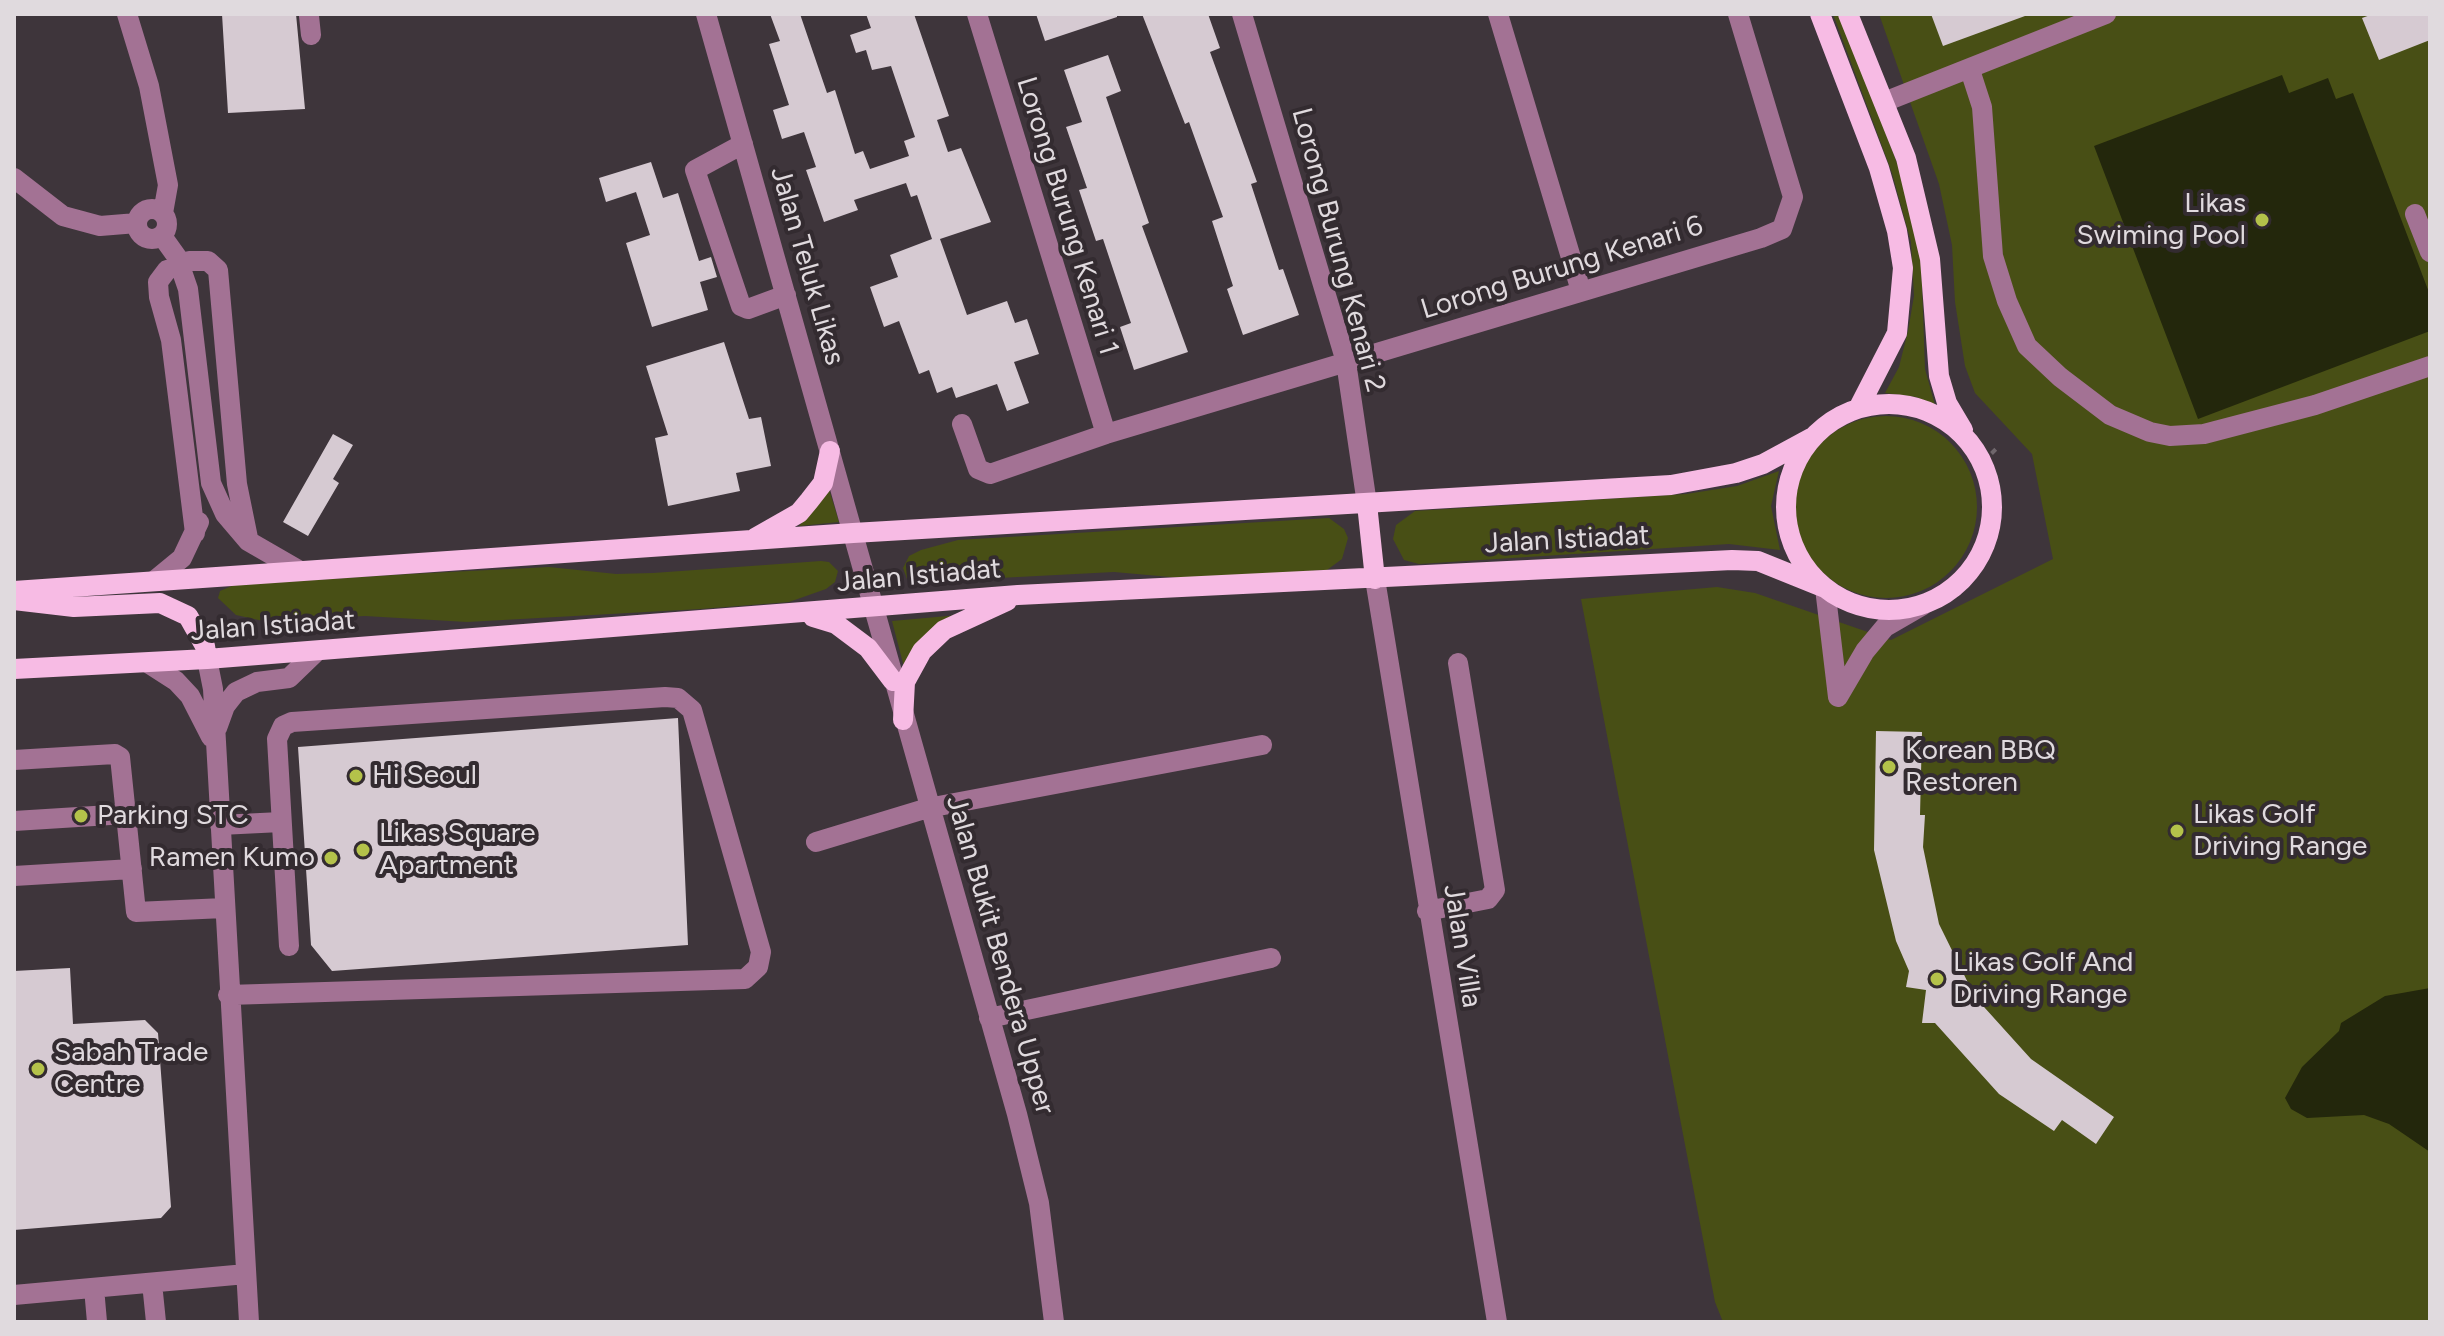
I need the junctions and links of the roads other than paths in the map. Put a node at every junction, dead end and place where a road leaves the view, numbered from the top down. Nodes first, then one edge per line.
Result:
1 (127, 14) edge
2 (706, 14) edge
3 (977, 14) edge
4 (1242, 14) edge
5 (1498, 14) edge
6 (1738, 14) edge
7 (1820, 14) edge
8 (1848, 14) edge
9 (2106, 14) edge
10 (1970, 70) junction
11 (1884, 102) junction
12 (743, 144) junction
13 (14, 178) edge
14 (163, 213) junction
15 (2415, 214) dead end
16 (137, 223) junction
17 (162, 236) junction
18 (2430, 252) edge
19 (189, 261) dead end
20 (167, 270) dead end
21 (1581, 291) junction
22 (786, 295) junction
23 (1346, 362) junction
24 (2430, 366) edge
25 (1859, 407) junction
26 (962, 424) dead end
27 (1106, 434) junction
28 (1811, 438) junction
29 (830, 451) junction
30 (1991, 454) junction
31 (211, 483) junction
32 (1367, 504) junction
33 (195, 533) junction
34 (853, 533) junction
35 (751, 540) junction
36 (248, 541) junction
37 (300, 571) junction
38 (1375, 579) junction
39 (154, 581) junction
40 (1825, 588) junction
41 (14, 591) edge
42 (1018, 595) junction
43 (14, 600) edge
44 (1923, 605) junction
45 (873, 608) junction
46 (802, 613) junction
47 (317, 651) junction
48 (207, 659) junction
49 (148, 663) junction
50 (1458, 663) dead end
51 (14, 669) edge
52 (893, 681) junction
53 (903, 720) junction
54 (216, 741) junction
55 (1262, 745) dead end
56 (14, 760) edge
57 (928, 808) junction
58 (126, 814) junction
59 (14, 821) edge
60 (281, 822) junction
61 (220, 825) junction
62 (816, 842) dead end
63 (132, 869) junction
64 (14, 876) edge
65 (224, 908) junction
66 (1427, 911) junction
67 (289, 946) dead end
68 (1271, 958) dead end
69 (228, 995) junction
70 (989, 1018) junction
71 (246, 1274) junction
72 (152, 1283) junction
73 (94, 1288) junction
74 (14, 1295) edge
75 (97, 1322) edge
76 (156, 1322) edge
77 (249, 1322) edge
78 (1054, 1322) edge
79 (1497, 1322) edge

1 - 14 street
2 - 12 street, Jalan Teluk Likas
3 - 27 street, Lorong Burung Kenari 1
4 - 23 street, Lorong Burung Kenari 2
5 - 21 street
6 - 21 street, Lorong Burung Kenari 6
7 - 25 main road
8 - 11 main road
9 - 10 street
10 - 11 street
10 - 24 street
11 - 30 main road
12 - 22 street, Jalan Teluk Likas
12 - 22 street
13 - 16 street
14 - 16 street
14 - 17 street
15 - 18 street
16 - 17 street
17 - 31 street
19 - 36 street
20 - 33 street
21 - 23 street, Lorong Burung Kenari 6
22 - 29 street, Jalan Teluk Likas
23 - 27 street, Lorong Burung Kenari 6
23 - 32 street, Lorong Burung Kenari 2
25 - 28 main road
25 - 30 main road
26 - 27 street, Lorong Burung Kenari 6
28 - 32 main road, Jalan Istiadat
28 - 40 main road
29 - 34 street, Jalan Teluk Likas
29 - 35 main road
30 - 44 main road
31 - 33 street
31 - 36 street
32 - 34 main road, Jalan Istiadat
32 - 38 main road
33 - 39 street
34 - 35 main road, Jalan Istiadat
34 - 45 street, Jalan Teluk Likas
35 - 37 main road, Jalan Istiadat
36 - 37 street
37 - 39 main road, Jalan Istiadat
38 - 40 main road, Jalan Istiadat
38 - 42 main road, Jalan Istiadat
38 - 66 street, Jalan Villa
39 - 41 main road, Jalan Istiadat
40 - 44 main road
40 - 44 street
42 - 45 main road, Jalan Istiadat
42 - 53 main road
43 - 48 main road
45 - 46 main road, Jalan Istiadat
45 - 52 street, Jalan Bukit Bendera Upper
46 - 47 main road, Jalan Istiadat
46 - 52 main road
47 - 48 main road, Jalan Istiadat
47 - 54 street
48 - 49 main road, Jalan Istiadat
48 - 54 street
49 - 51 main road, Jalan Istiadat
49 - 54 street
50 - 66 street
52 - 53 street, Jalan Bukit Bendera Upper
53 - 57 street, Jalan Bukit Bendera Upper
54 - 61 street
55 - 57 street
56 - 58 street
57 - 62 street
57 - 70 street, Jalan Bukit Bendera Upper
58 - 59 street
58 - 63 street
60 - 61 street
60 - 67 street
60 - 69 street
61 - 65 street
63 - 64 street
63 - 65 street
65 - 69 street
66 - 79 street, Jalan Villa
68 - 70 street
69 - 71 street
70 - 78 street, Jalan Bukit Bendera Upper
71 - 72 street
71 - 77 street
72 - 73 street
72 - 76 street
73 - 74 street
73 - 75 street

